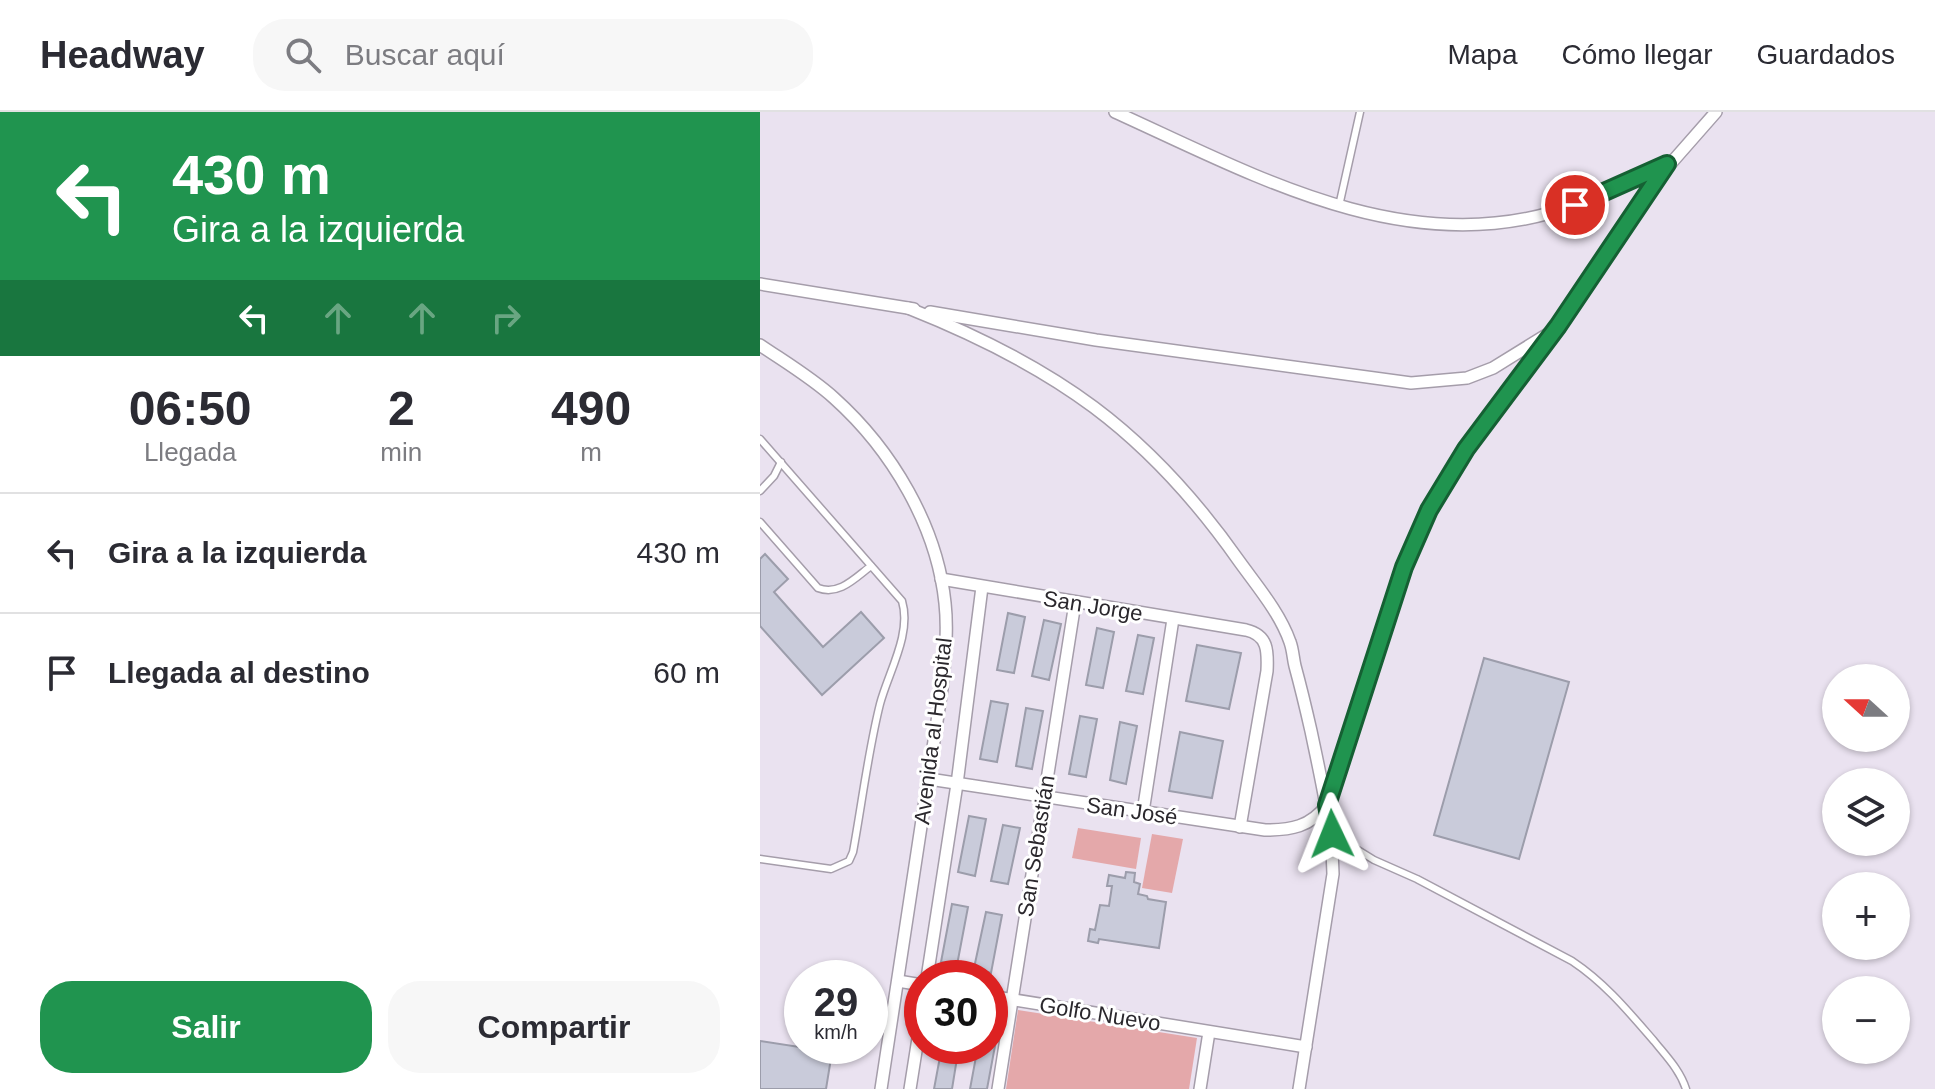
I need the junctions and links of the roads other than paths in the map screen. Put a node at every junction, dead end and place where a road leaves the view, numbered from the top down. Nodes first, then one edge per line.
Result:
1 (1115, 112) edge
2 (1360, 112) edge
3 (1716, 112) edge
4 (1667, 164) junction
5 (1339, 206) junction
6 (760, 284) edge
7 (908, 308) junction
8 (1558, 326) junction
9 (760, 345) edge
10 (760, 439) edge
11 (781, 462) junction
12 (760, 491) edge
13 (760, 522) edge
14 (871, 566) junction
15 (941, 579) junction
16 (982, 587) junction
17 (1075, 603) junction
18 (1173, 619) junction
19 (929, 779) junction
20 (957, 784) junction
21 (1043, 798) junction
22 (1327, 805) junction
23 (1143, 812) junction
24 (1240, 827) junction
25 (1332, 834) junction
26 (760, 859) edge
27 (930, 960) edge
28 (898, 981) junction
29 (904, 982) edge
30 (1008, 999) edge
31 (1011, 999) junction
32 (1209, 1032) junction
33 (1306, 1047) junction
34 (914, 1064) edge
35 (881, 1089) edge
36 (910, 1089) edge
37 (998, 1089) edge
38 (1200, 1089) edge
39 (1299, 1089) edge
40 (1686, 1089) edge

1 - 5 street
2 - 5 lane
3 - 4 street
4 - 5 street
4 - 8 street
6 - 7 street
7 - 8 street
7 - 22 street
8 - 22 street
9 - 15 street, Avenida al Hospital
10 - 11 lane
11 - 12 lane
11 - 14 lane
13 - 14 lane
14 - 26 lane
15 - 16 street, San Jorge
15 - 19 street, Avenida al Hospital
16 - 17 street, San Jorge
16 - 20 street
17 - 18 street, San Jorge
17 - 21 street, San Sebastián
18 - 23 street
18 - 24 street, San Jorge
19 - 20 street, San José
19 - 28 street, Avenida al Hospital
20 - 21 street, San José
20 - 27 street
21 - 23 street, San José
21 - 31 street, San Sebastián
22 - 24 street, San José
22 - 25 street
23 - 24 street, San José
25 - 33 street
25 - 40 lane
28 - 29 street
28 - 35 street, Avenida al Hospital
30 - 31 street, Golfo Nuevo
31 - 32 street, Golfo Nuevo
31 - 37 street, San Sebastián
32 - 33 street, Golfo Nuevo
32 - 38 street
33 - 39 street
34 - 36 street

